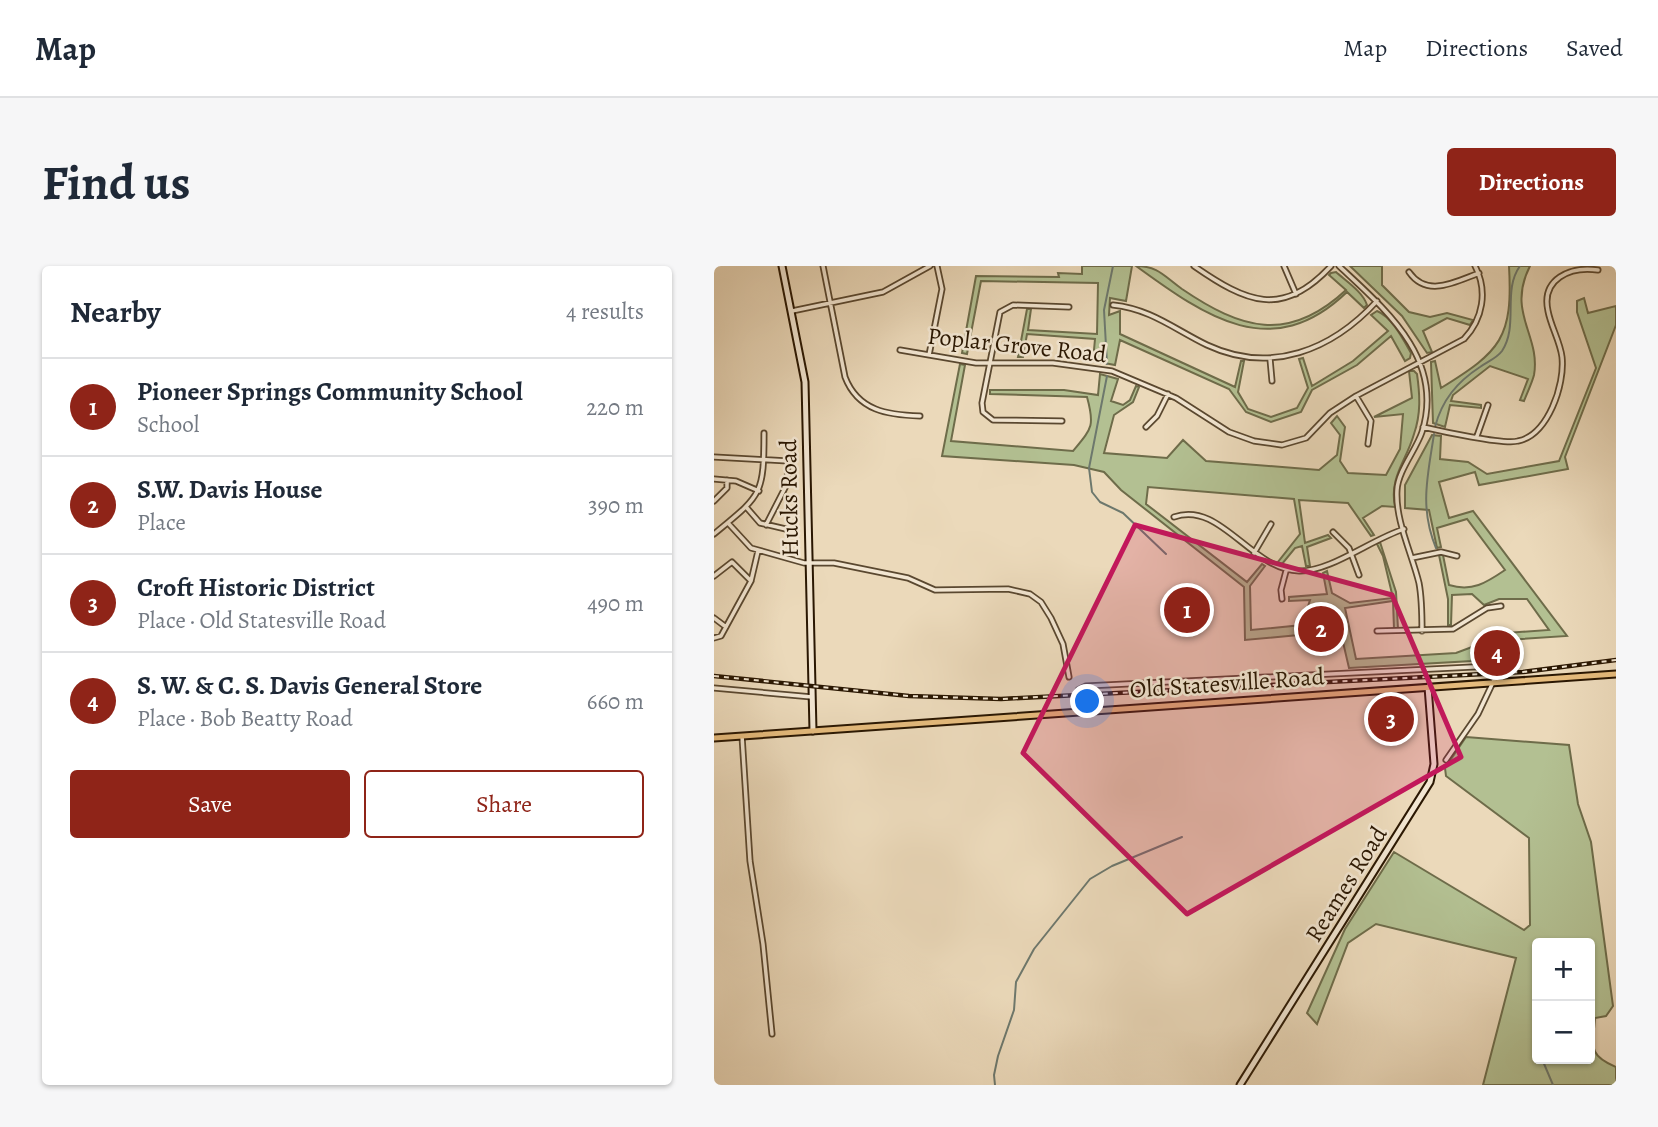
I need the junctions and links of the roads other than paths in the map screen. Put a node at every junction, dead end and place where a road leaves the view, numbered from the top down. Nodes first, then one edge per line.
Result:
1 (782, 266) edge
2 (822, 266) edge
3 (930, 266) edge
4 (937, 266) edge
5 (1194, 266) edge
6 (1284, 266) edge
7 (1331, 266) edge
8 (1339, 266) edge
9 (1475, 266) edge
10 (1598, 270) dead end
11 (1409, 272) dead end
12 (1479, 274) junction
13 (1296, 294) junction
14 (1377, 301) junction
15 (830, 304) junction
16 (1113, 305) dead end
17 (1069, 307) dead end
18 (792, 311) junction
19 (900, 350) dead end
20 (929, 355) junction
21 (1270, 359) junction
22 (1420, 361) junction
23 (990, 364) junction
24 (1272, 381) dead end
25 (1168, 394) junction
26 (1356, 396) junction
27 (1488, 405) dead end
28 (920, 416) dead end
29 (1062, 421) dead end
30 (1146, 427) dead end
31 (1423, 428) junction
32 (764, 433) dead end
33 (1477, 436) junction
34 (1368, 444) dead end
35 (714, 457) edge
36 (764, 459) junction
37 (714, 479) edge
38 (727, 480) junction
39 (759, 491) junction
40 (714, 501) edge
41 (747, 508) junction
42 (1174, 517) dead end
43 (728, 523) junction
44 (1271, 524) dead end
45 (766, 525) junction
46 (1404, 529) junction
47 (790, 530) dead end
48 (1333, 532) dead end
49 (714, 534) edge
50 (758, 551) junction
51 (1352, 552) junction
52 (1254, 553) junction
53 (1457, 556) dead end
54 (1412, 558) junction
55 (808, 563) junction
56 (1286, 570) junction
57 (1359, 575) dead end
58 (714, 576) edge
59 (751, 581) junction
60 (1282, 599) dead end
61 (1501, 606) dead end
62 (714, 618) edge
63 (726, 626) junction
64 (1377, 631) dead end
65 (1422, 631) junction
66 (714, 638) edge
67 (1616, 674) edge
68 (1069, 677) dead end
69 (1493, 683) junction
70 (1428, 687) junction
71 (714, 688) edge
72 (811, 697) junction
73 (1076, 710) junction
74 (813, 731) junction
75 (742, 736) junction
76 (714, 738) edge
77 (1446, 760) dead end
78 (772, 1034) dead end
79 (1240, 1085) edge

1 - 18 main road, Hucks Road
2 - 15 street
3 - 15 street
4 - 20 street
5 - 13 street
6 - 13 street
7 - 13 street
8 - 14 street
9 - 12 street
10 - 33 street
11 - 12 street
12 - 22 street, Poplar Grove Road
14 - 21 street
14 - 22 street
15 - 18 street
15 - 28 street
16 - 21 street
17 - 23 street
18 - 55 main road, Hucks Road
19 - 20 street, Poplar Grove Road
20 - 23 street, Poplar Grove Road
21 - 24 street
22 - 26 street, Poplar Grove Road
22 - 31 street
23 - 25 street, Poplar Grove Road
23 - 29 street
25 - 26 street, Poplar Grove Road
25 - 30 street
26 - 34 street
27 - 33 street
31 - 33 street
31 - 46 street
32 - 36 street
35 - 36 street
36 - 39 street
36 - 45 street
37 - 38 street
38 - 39 street
38 - 40 street
39 - 41 street
41 - 43 street
41 - 45 street
42 - 52 street
43 - 49 street
43 - 50 street
44 - 52 street
45 - 47 street
46 - 51 street
46 - 54 street
48 - 51 street
50 - 55 street
50 - 59 street
51 - 56 street
51 - 57 street
52 - 56 street
53 - 54 street
54 - 65 street
55 - 68 street
55 - 72 main road, Hucks Road
56 - 60 street
58 - 59 street
59 - 63 street
61 - 65 street
62 - 63 street
63 - 66 street
64 - 65 street
67 - 69 main road, Old Statesville Road
69 - 70 main road, Old Statesville Road
69 - 73 street
69 - 77 street
70 - 73 main road, Old Statesville Road
70 - 79 main road, Reames Road
71 - 72 street
72 - 74 main road, Hucks Road
73 - 74 main road, Old Statesville Road
74 - 75 main road, Old Statesville Road
75 - 76 main road, Old Statesville Road
75 - 78 street

